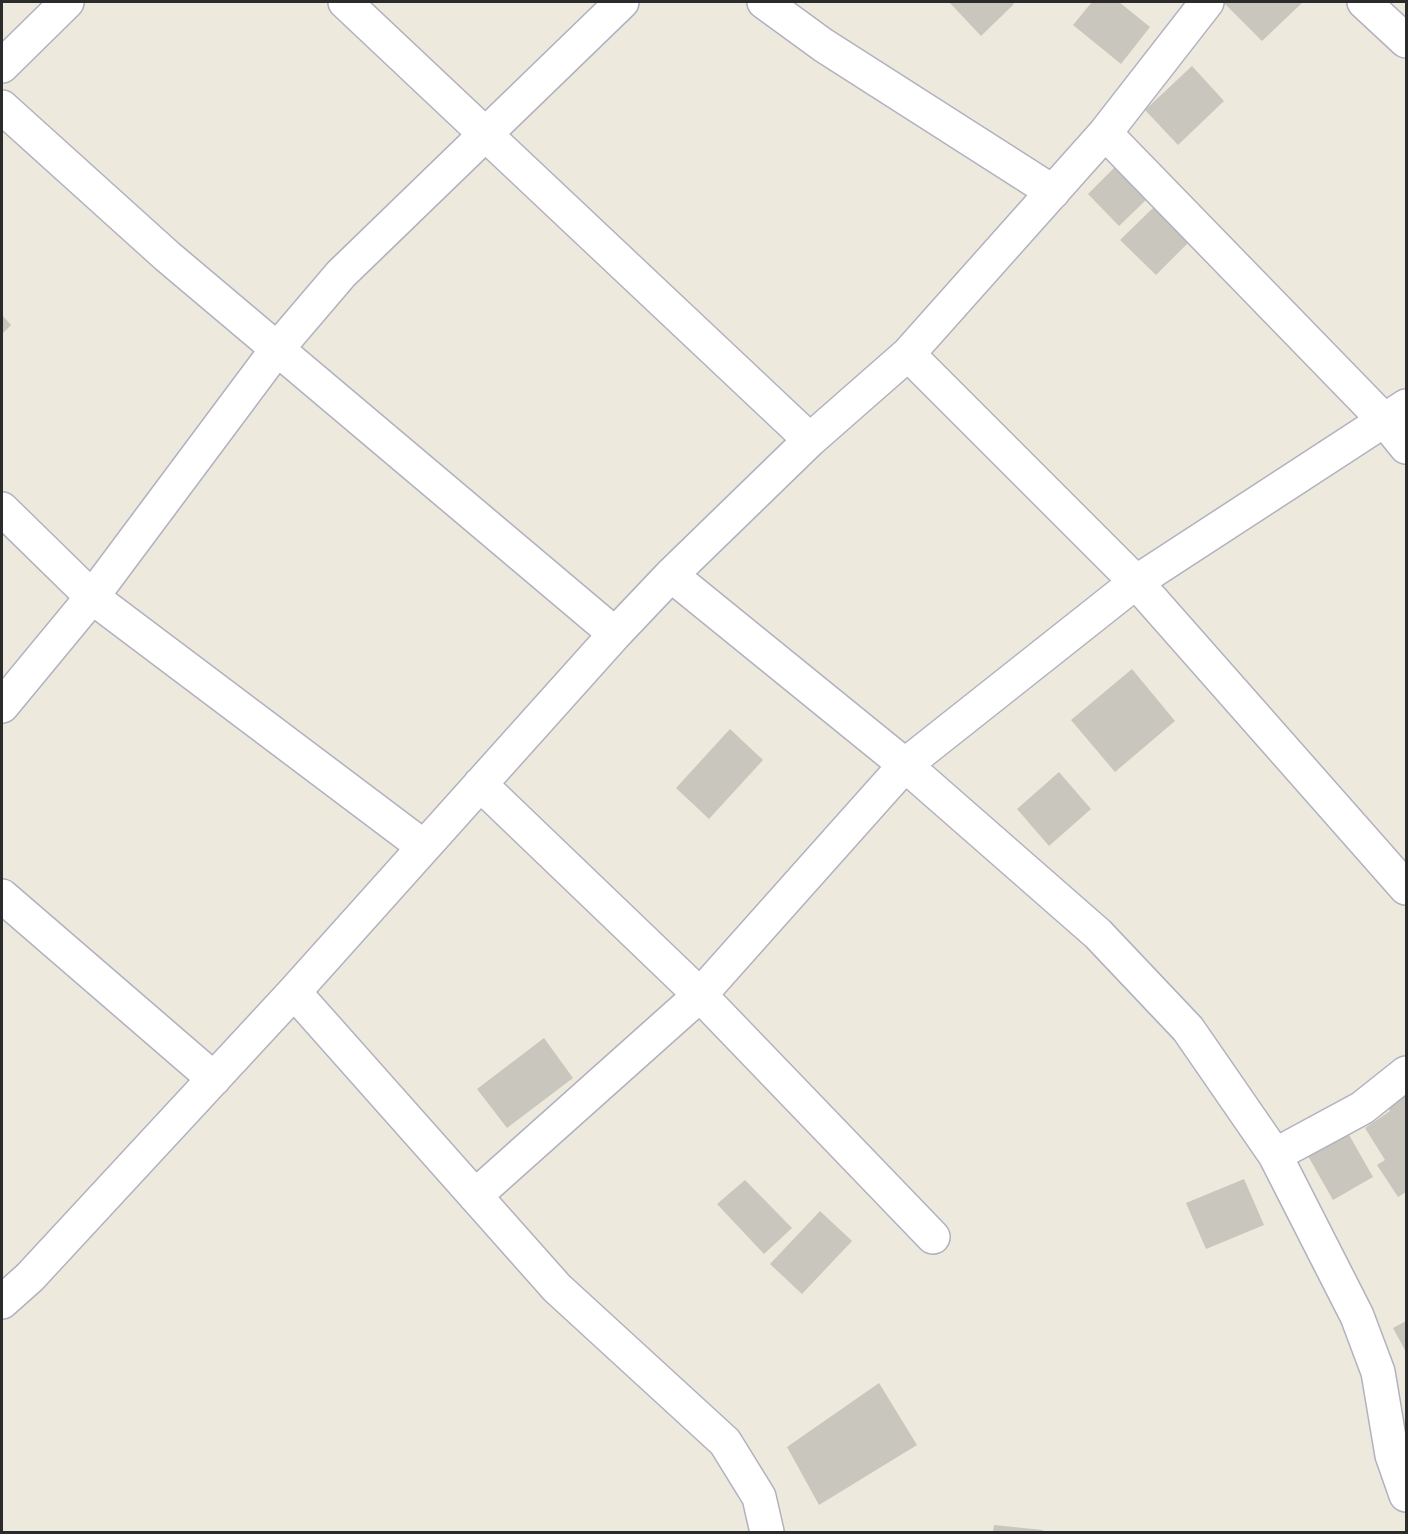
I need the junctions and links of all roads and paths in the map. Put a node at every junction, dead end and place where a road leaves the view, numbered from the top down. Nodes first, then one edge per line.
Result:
1 (66, 2) edge
2 (345, 2) edge
3 (622, 2) edge
4 (764, 2) edge
5 (1207, 2) edge
6 (1364, 2) edge
7 (1407, 41) edge
8 (2, 66) edge
9 (2, 107) edge
10 (486, 132) junction
11 (1105, 134) junction
12 (1053, 192) junction
13 (277, 349) junction
14 (908, 354) junction
15 (1396, 414) edge
16 (810, 440) junction
17 (1407, 447) edge
18 (2, 509) edge
19 (671, 575) junction
20 (1136, 582) junction
21 (92, 597) junction
22 (615, 634) junction
23 (2, 706) edge
24 (904, 765) junction
25 (480, 784) junction
26 (424, 847) junction
27 (1407, 888) edge
28 (2, 896) edge
29 (294, 992) junction
30 (700, 995) junction
31 (1407, 1073) edge
32 (214, 1079) junction
33 (1275, 1155) junction
34 (475, 1196) junction
35 (933, 1237) dead end
36 (2, 1302) edge
37 (1407, 1495) edge
38 (767, 1533) edge

1 - 8 street
2 - 10 street
3 - 10 street
4 - 12 street
5 - 11 street
6 - 7 street
9 - 13 street
10 - 13 street
10 - 16 street
11 - 12 street
11 - 15 street
12 - 14 street
13 - 21 street
13 - 22 street
14 - 16 street
14 - 20 street
15 - 17 street
15 - 20 street
16 - 19 street
18 - 21 street
19 - 22 street
19 - 24 street
20 - 24 street
20 - 27 street
21 - 23 street
21 - 26 street
22 - 25 street
24 - 30 street
24 - 33 street
25 - 26 street
25 - 30 street
26 - 29 street
28 - 32 street
29 - 32 street
29 - 34 street
30 - 34 street
30 - 35 street
31 - 33 street
32 - 36 street
33 - 37 street
34 - 38 street

